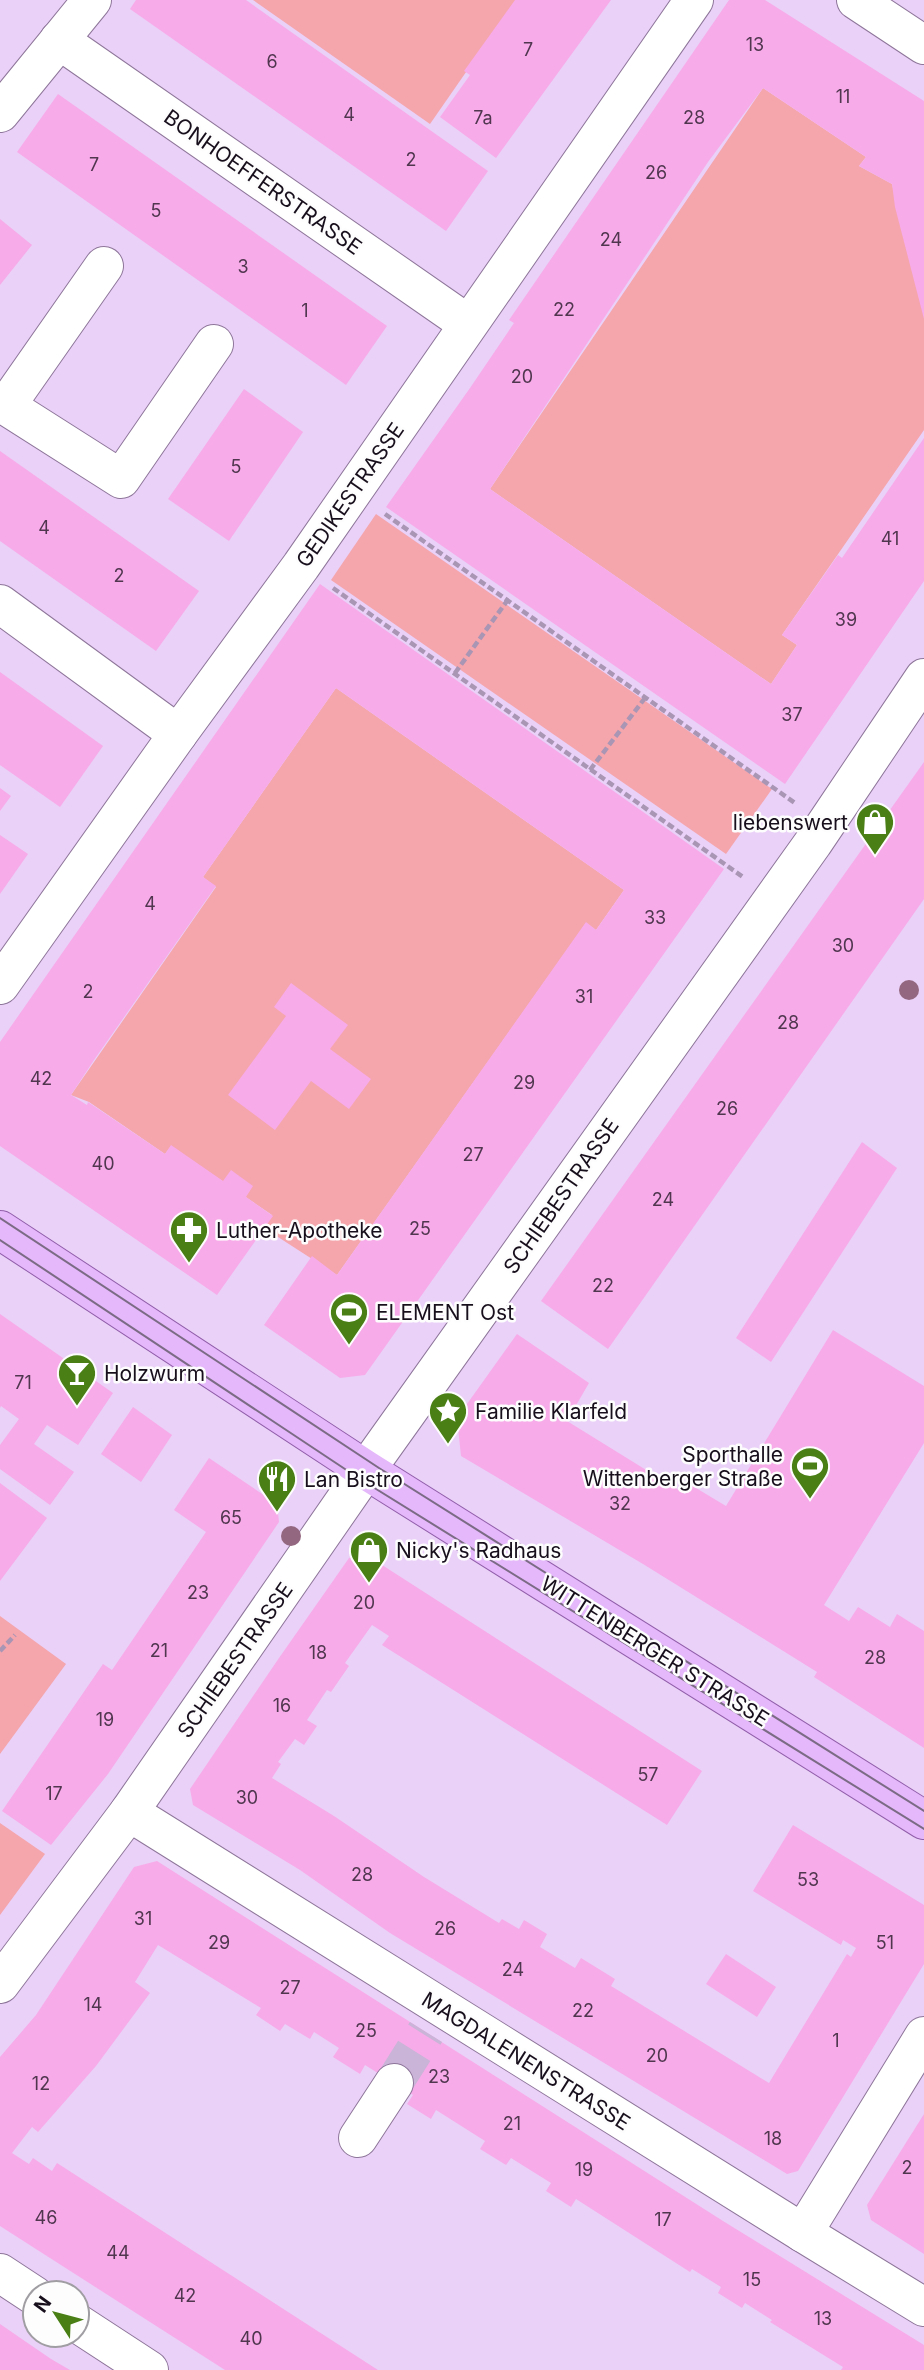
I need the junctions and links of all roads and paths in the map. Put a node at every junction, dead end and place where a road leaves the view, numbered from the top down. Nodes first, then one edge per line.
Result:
1 (92, 0) edge
2 (694, 0) edge
3 (856, 0) edge
4 (59, 40) junction
5 (924, 45) edge
6 (0, 113) edge
7 (104, 266) dead end
8 (468, 324) junction
9 (214, 344) dead end
10 (3, 404) edge
11 (353, 491) junction
12 (301, 566) junction
13 (507, 601) junction
14 (0, 604) edge
15 (455, 673) junction
16 (924, 678) edge
17 (645, 698) junction
18 (178, 734) junction
19 (590, 770) junction
20 (825, 824) junction
21 (773, 898) junction
22 (0, 985) edge
23 (0, 1230) edge
24 (366, 1470) junction
25 (15, 1634) dead end
26 (0, 1651) edge
27 (129, 1812) junction
28 (924, 1820) edge
29 (0, 1984) edge
30 (924, 2036) edge
31 (394, 2083) tunnel mouth
32 (358, 2138) dead end
33 (803, 2234) junction
34 (0, 2273) edge
35 (21, 2287) edge
36 (924, 2306) edge
37 (91, 2332) edge
38 (149, 2370) edge

1 - 4 street
2 - 8 street, GEDIKESTRASSE
3 - 5 street
4 - 6 street
4 - 8 street, BONHOEFFERSTRASSE
7 - 10 street
8 - 11 street, GEDIKESTRASSE
9 - 10 street
11 - 12 street, GEDIKESTRASSE
11 - 13 path
12 - 15 path
12 - 18 street, GEDIKESTRASSE
13 - 15 path
13 - 17 path
14 - 18 street
15 - 19 path
16 - 20 street, SCHIEBESTRASSE
17 - 19 path
17 - 20 path
18 - 22 street, GEDIKESTRASSE
19 - 21 path
20 - 21 street, SCHIEBESTRASSE
21 - 24 street, SCHIEBESTRASSE
23 - 24 main road, WITTENBERGER STRASSE
24 - 27 street, SCHIEBESTRASSE
24 - 28 main road, WITTENBERGER STRASSE
25 - 26 path
27 - 29 street, SCHIEBESTRASSE
27 - 33 street, MAGDALENENSTRASSE
30 - 33 street
31 - 32 street
33 - 36 street, MAGDALENENSTRASSE
34 - 35 street
37 - 38 street

